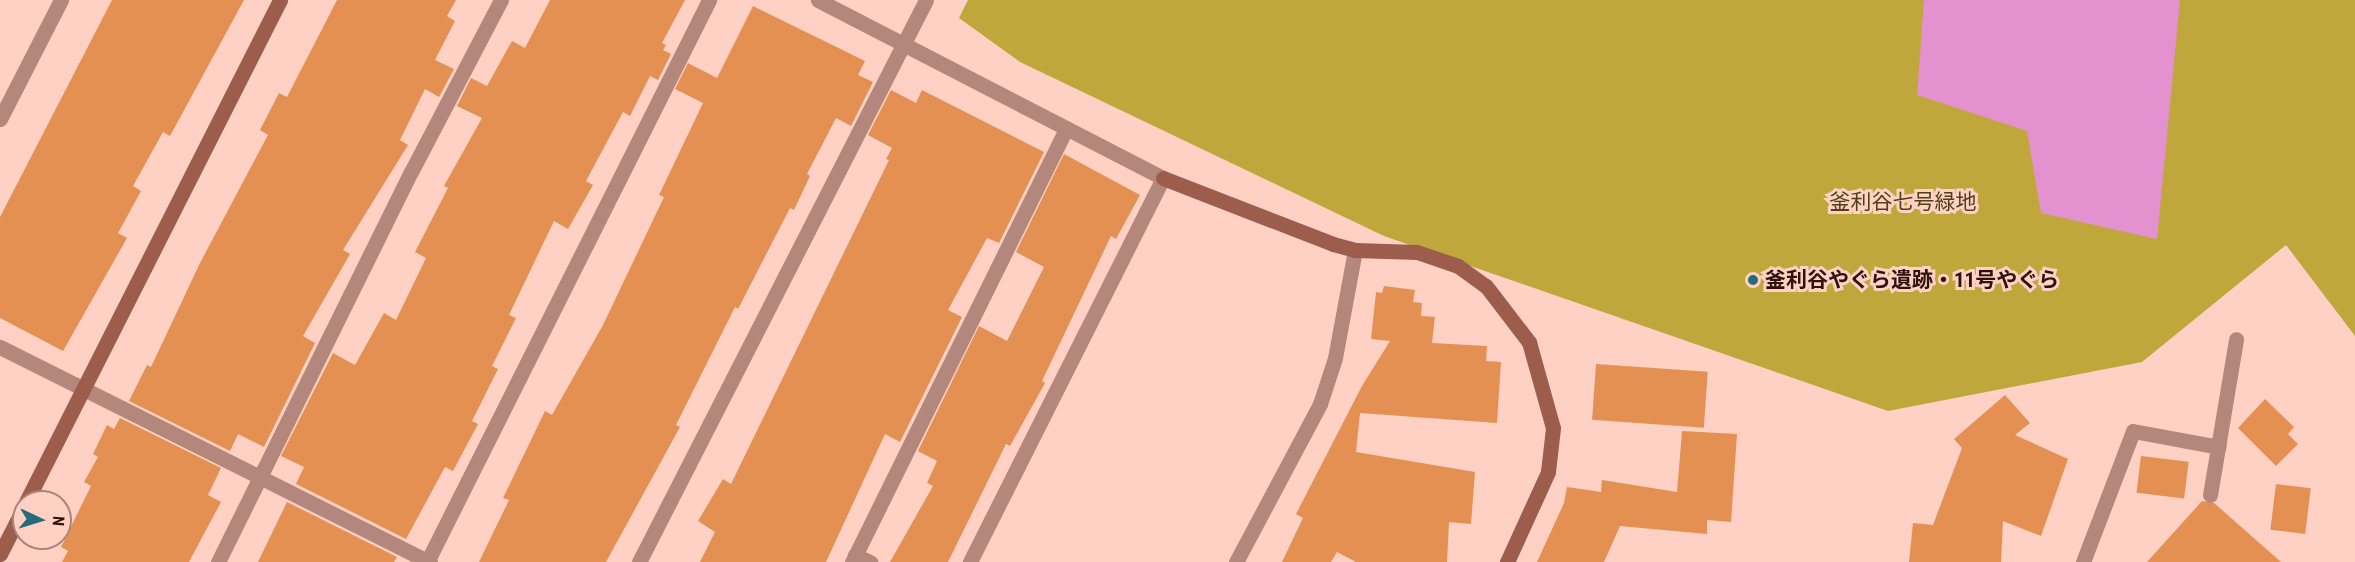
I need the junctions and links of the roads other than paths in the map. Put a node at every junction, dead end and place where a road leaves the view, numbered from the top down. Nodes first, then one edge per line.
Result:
1 (61, 0) edge
2 (280, 0) edge
3 (501, 0) edge
4 (709, 0) edge
5 (818, 0) edge
6 (926, 0) edge
7 (903, 44) junction
8 (0, 119) edge
9 (1066, 129) junction
10 (1163, 178) junction
11 (1354, 250) junction
12 (2236, 339) dead end
13 (0, 347) edge
14 (83, 390) junction
15 (2219, 447) junction
16 (262, 476) junction
17 (33, 490) edge
18 (2210, 495) dead end
19 (12, 530) edge
20 (0, 554) edge
21 (853, 559) edge
22 (218, 562) edge
23 (428, 562) edge
24 (639, 562) edge
25 (870, 562) edge
26 (970, 562) edge
27 (1236, 562) edge
28 (1507, 562) edge
29 (2083, 562) edge

1 - 8 street
2 - 14 street
3 - 16 street
4 - 23 street
5 - 7 street
6 - 7 street
7 - 9 street
7 - 24 street
9 - 10 street
9 - 21 street
10 - 11 street
10 - 26 street
11 - 27 street
11 - 28 street
12 - 15 street
13 - 14 street
14 - 16 street
14 - 17 street
15 - 18 street
15 - 29 street
16 - 22 street
16 - 23 street
19 - 20 street
21 - 25 street

